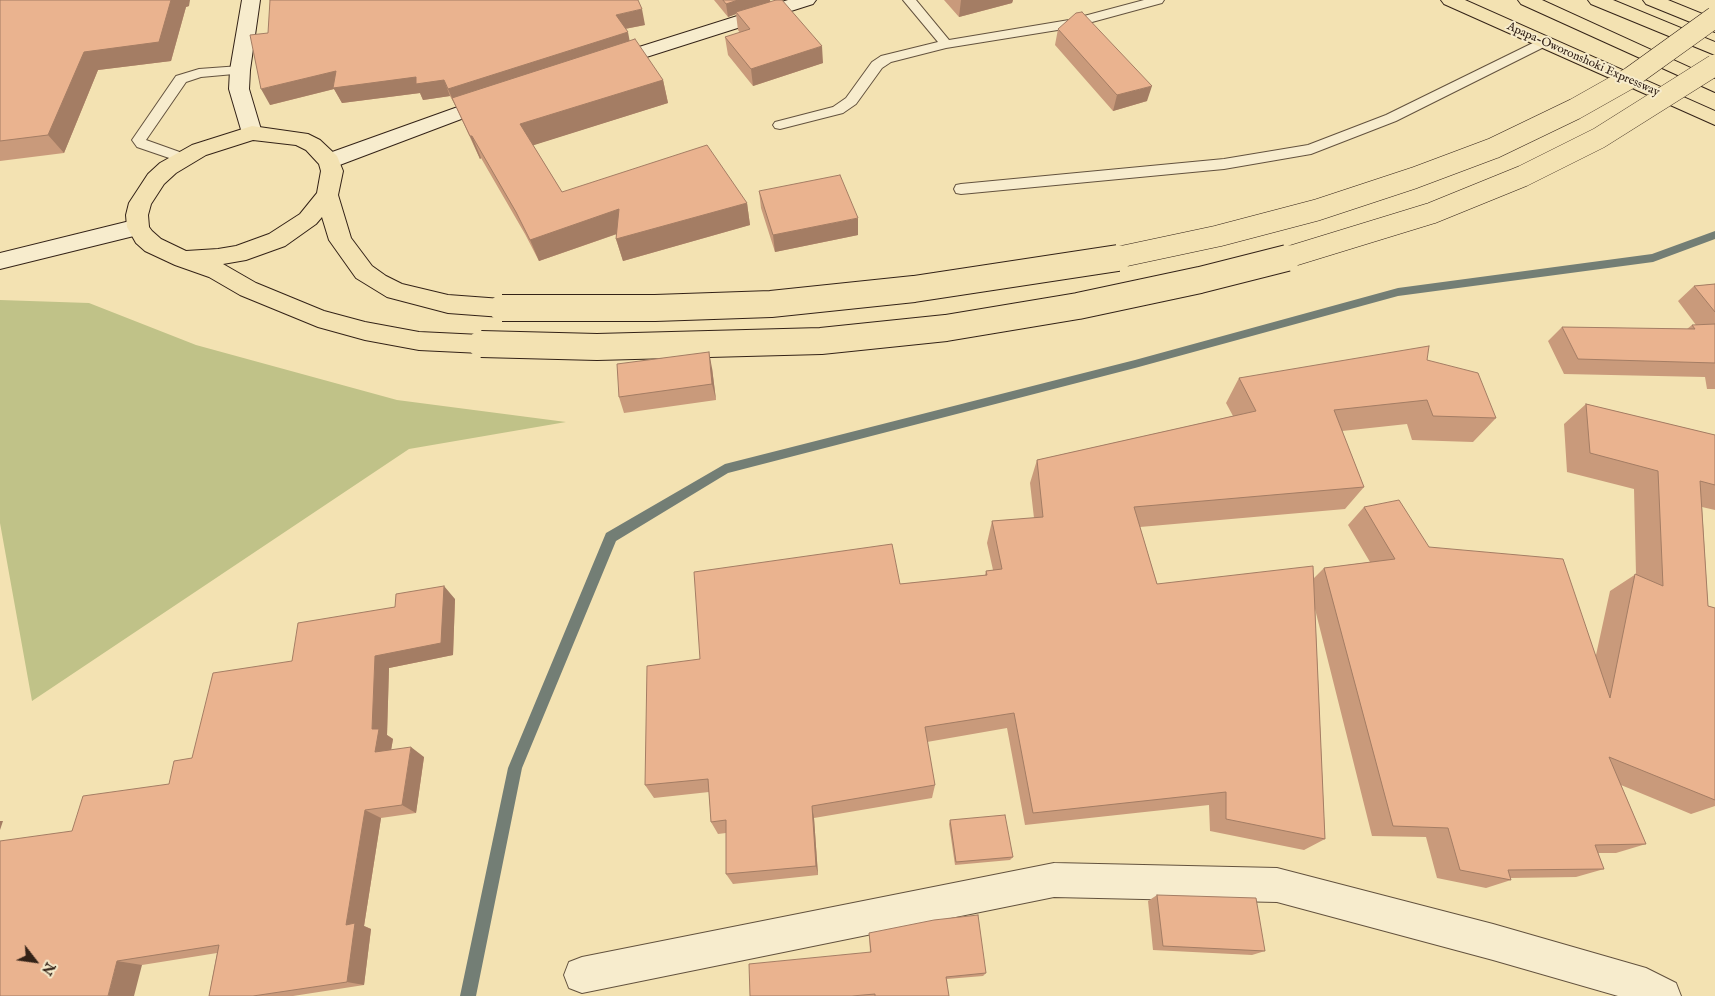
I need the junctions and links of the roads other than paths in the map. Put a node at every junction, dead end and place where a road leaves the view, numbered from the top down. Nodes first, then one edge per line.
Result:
1 (251, 0) edge
2 (807, 0) edge
3 (909, 0) edge
4 (1158, 0) edge
5 (1450, 0) edge
6 (1527, 0) edge
7 (1597, 0) edge
8 (1652, 0) edge
9 (1657, 0) edge
10 (1690, 16) junction
11 (1715, 18) edge
12 (1715, 26) edge
13 (1543, 42) junction
14 (946, 44) junction
15 (1715, 49) edge
16 (1715, 65) edge
17 (240, 70) junction
18 (586, 71) edge
19 (1715, 86) edge
20 (516, 93) edge
21 (1715, 119) edge
22 (780, 125) dead end
23 (252, 132) junction
24 (183, 158) junction
25 (328, 161) junction
26 (961, 189) dead end
27 (327, 195) junction
28 (138, 227) junction
29 (183, 259) junction
30 (0, 261) edge
31 (582, 975) dead end
32 (1663, 996) edge

1 - 17 main road
2 - 18 main road
3 - 14 lane
4 - 14 lane
5 - 13 main road, Apapa-Oworonshoki Expressway
6 - 19 main road
7 - 15 main road
8 - 10 main road
9 - 10 main road
10 - 12 main road
11 - 27 main road, bridge
13 - 21 main road, Apapa-Oworonshoki Expressway
13 - 26 lane
14 - 22 lane
16 - 29 main road, bridge
17 - 23 main road
17 - 24 lane
20 - 25 main road
23 - 24 main road
23 - 25 main road
24 - 28 main road
25 - 27 main road
27 - 29 main road
28 - 29 main road
28 - 30 main road
31 - 32 main road

